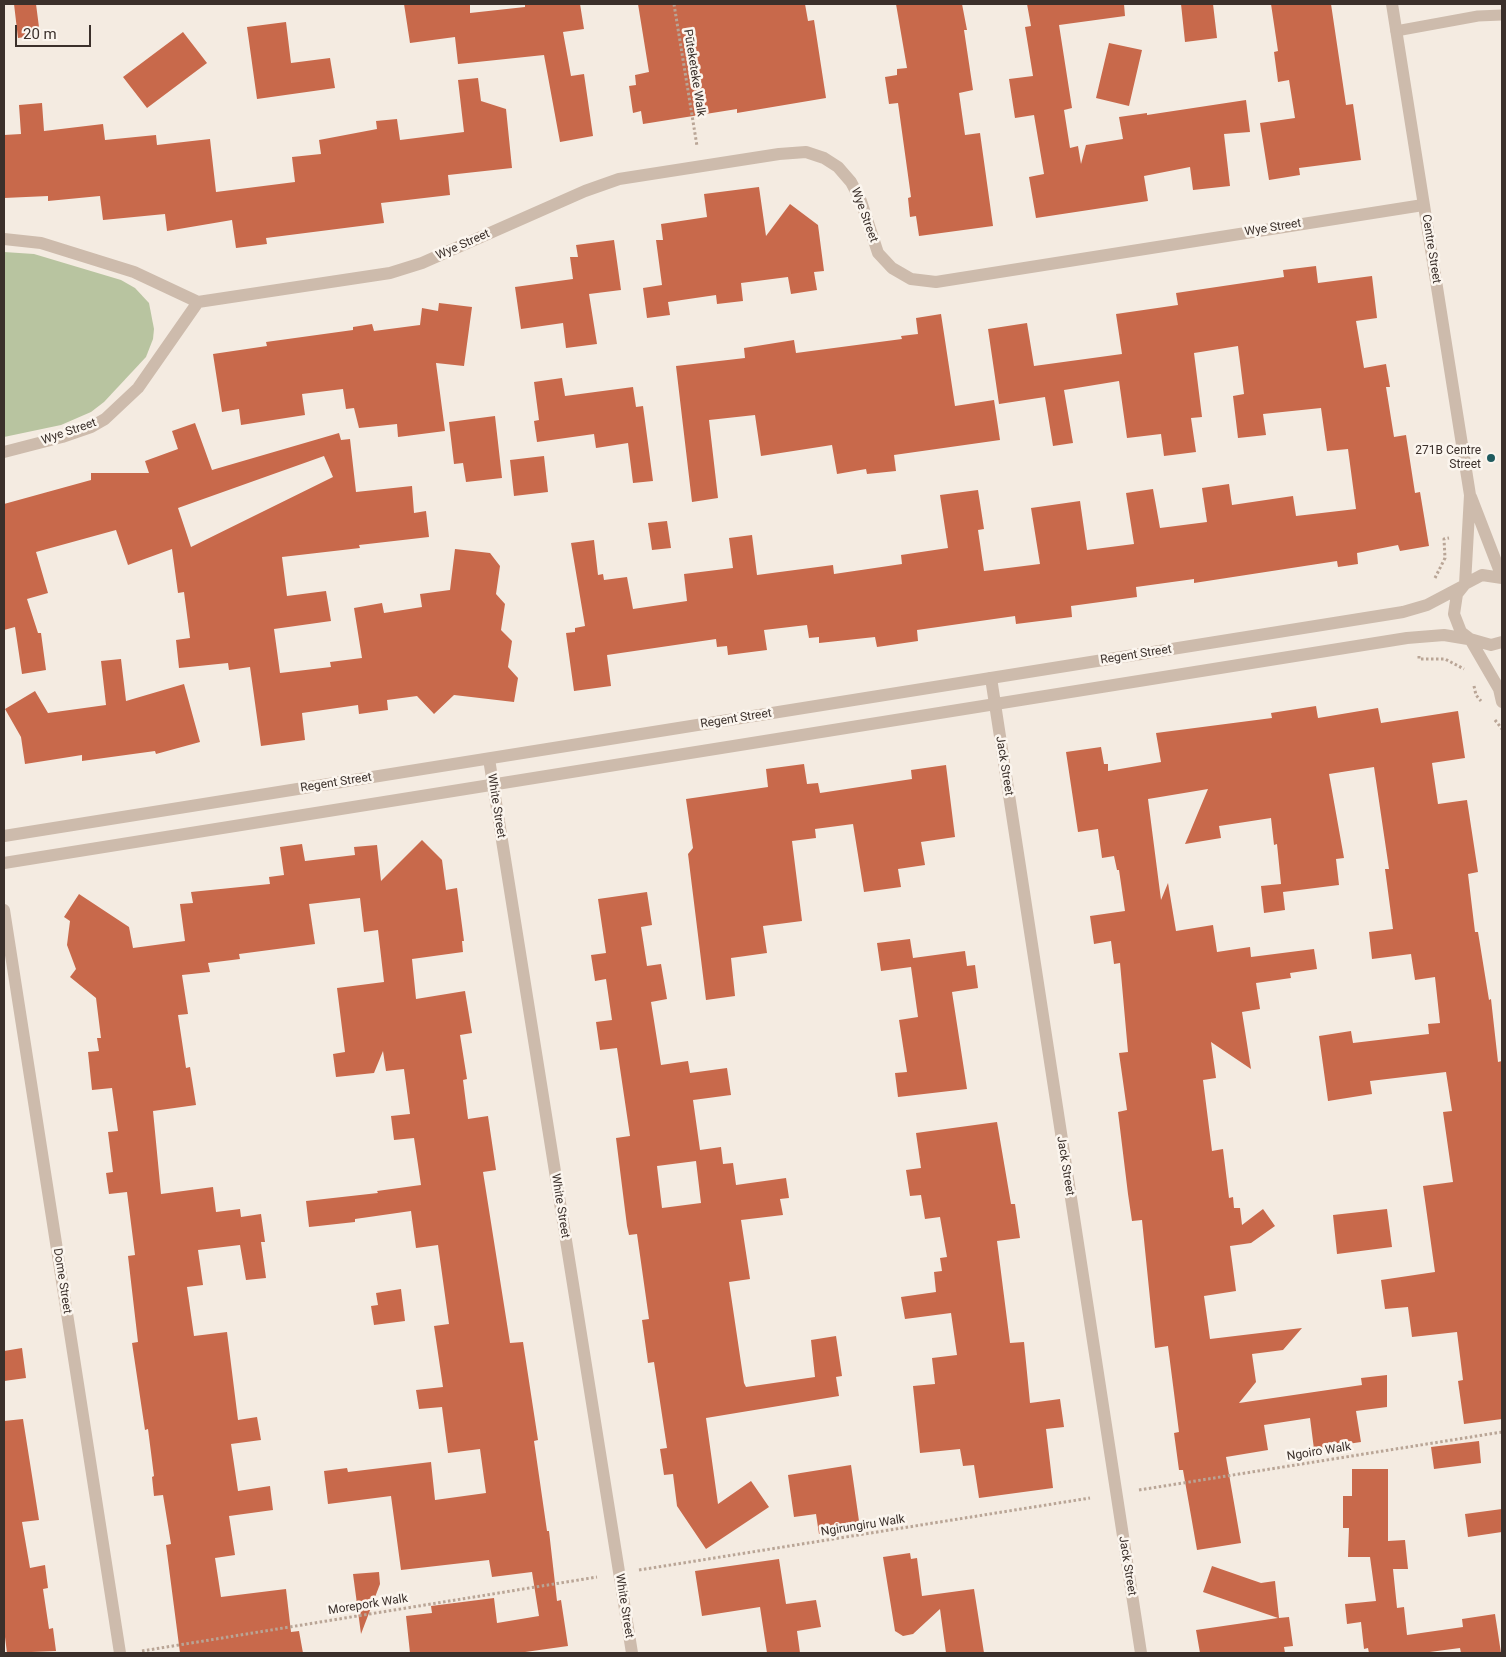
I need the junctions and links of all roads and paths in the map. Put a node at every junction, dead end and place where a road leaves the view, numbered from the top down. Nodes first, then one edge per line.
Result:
1 (674, 4) edge
2 (1392, 4) edge
3 (1502, 15) edge
4 (1396, 31) junction
5 (697, 146) dead end
6 (1423, 205) junction
7 (4, 239) edge
8 (198, 302) junction
9 (4, 452) edge
10 (1470, 495) junction
11 (1449, 538) dead end
12 (1502, 577) edge
13 (1432, 582) dead end
14 (1464, 585) junction
15 (1469, 639) junction
16 (1502, 642) edge
17 (1418, 654) dead end
18 (1467, 671) dead end
19 (990, 678) junction
20 (1474, 684) dead end
21 (1502, 702) edge
22 (994, 704) junction
23 (1483, 704) dead end
24 (489, 759) junction
25 (493, 785) junction
26 (4, 836) edge
27 (4, 863) edge
28 (4, 910) edge
29 (1502, 1432) edge
30 (1139, 1490) dead end
31 (1090, 1498) dead end
32 (639, 1570) dead end
33 (597, 1578) dead end
34 (142, 1651) dead end
35 (120, 1653) edge
36 (632, 1653) edge
37 (1141, 1653) edge

1 - 5 path, Pūteketeke Walk
2 - 4 street, Centre Street
3 - 4 lane
4 - 6 street, Centre Street
6 - 8 street, Wye Street
6 - 10 street, Centre Street
7 - 8 street
8 - 9 street, Wye Street
10 - 12 street, Centre Street
10 - 14 street, Centre Street
11 - 13 path
12 - 14 street, Regent Street
14 - 15 street, Centre Street
14 - 19 street, Regent Street
15 - 16 street, Regent Street
15 - 21 street
15 - 22 street, Regent Street
17 - 18 path
19 - 22 street, Jack Street
19 - 24 street, Regent Street
20 - 23 path
22 - 25 street, Regent Street
22 - 37 street, Jack Street
24 - 25 street, White Street
24 - 26 street, Regent Street
25 - 27 street, Regent Street
25 - 36 street, White Street
28 - 35 street, Dome Street
29 - 30 path, Ngoiro Walk
31 - 32 path, Ngirungiru Walk
33 - 34 path, Morepork Walk

